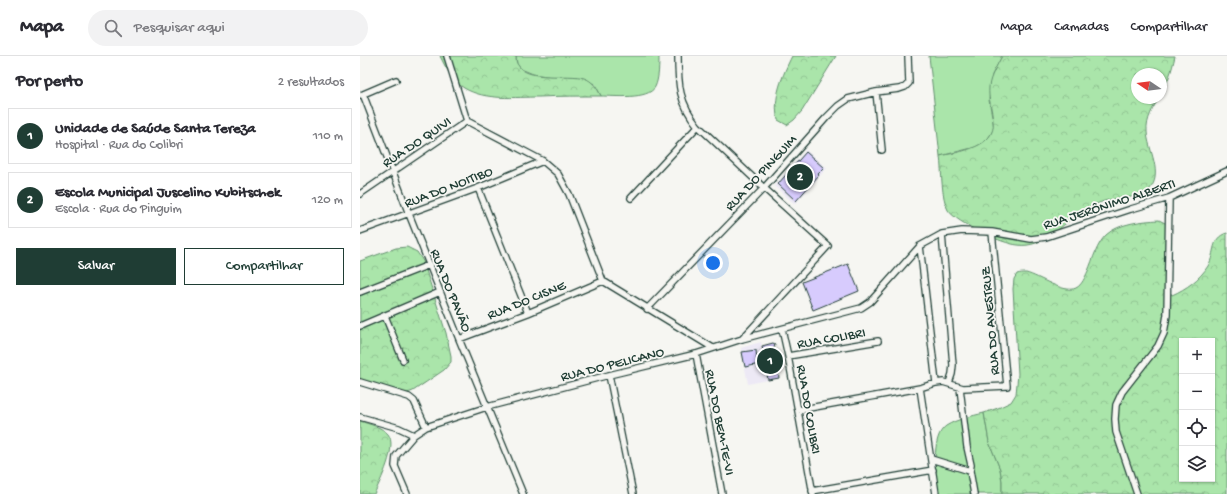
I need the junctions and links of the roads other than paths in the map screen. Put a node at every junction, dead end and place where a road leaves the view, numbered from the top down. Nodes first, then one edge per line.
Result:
1 (447, 56) edge
2 (678, 56) edge
3 (908, 56) edge
4 (396, 80) dead end
5 (876, 92) junction
6 (362, 95) edge
7 (467, 121) junction
8 (698, 126) junction
9 (882, 150) dead end
10 (543, 161) junction
11 (393, 171) junction
12 (1227, 171) edge
13 (478, 188) junction
14 (764, 188) junction
15 (360, 194) edge
16 (631, 198) dead end
17 (1169, 198) junction
18 (409, 214) junction
19 (360, 231) edge
20 (992, 232) junction
21 (942, 234) junction
22 (920, 246) junction
23 (429, 265) junction
24 (603, 281) junction
25 (360, 292) edge
26 (440, 292) junction
27 (647, 309) junction
28 (528, 313) junction
29 (385, 316) junction
30 (360, 326) edge
31 (782, 329) junction
32 (459, 339) junction
33 (742, 339) junction
34 (878, 341) dead end
35 (713, 348) junction
36 (696, 354) junction
37 (788, 356) junction
38 (403, 360) dead end
39 (609, 375) junction
40 (360, 382) edge
41 (936, 383) junction
42 (949, 383) junction
43 (920, 388) junction
44 (960, 388) junction
45 (487, 407) junction
46 (798, 410) junction
47 (360, 417) edge
48 (426, 427) junction
49 (414, 435) junction
50 (931, 459) junction
51 (933, 470) junction
52 (970, 471) junction
53 (813, 492) edge
54 (407, 494) edge
55 (523, 494) edge
56 (633, 494) edge
57 (722, 494) edge
58 (936, 494) edge
59 (974, 494) edge
60 (1137, 494) edge

1 - 7 street
2 - 8 street
3 - 5 street, RUA DO PINGUIM
4 - 6 street
5 - 9 street
5 - 14 street, RUA DO PINGUIM
6 - 11 street, RUA DO PAVÃO
7 - 10 street
7 - 11 street, RUA DO QUIVI
8 - 14 street
8 - 16 street
10 - 13 street, RUA DO NOITIBO
10 - 24 street
11 - 15 street, RUA DO QUIVI
11 - 18 street, RUA DO PAVÃO
12 - 17 street, RUA JERÔNIMO ALBERTI
13 - 18 street, RUA DO NOITIBO
13 - 28 street
14 - 27 street, RUA DO PINGUIM
14 - 33 street
17 - 20 street, RUA JERÔNIMO ALBERTI
17 - 60 street
18 - 19 street, RUA DO NOITIBO
18 - 23 street, RUA DO PAVÃO
20 - 21 street, RUA JERÔNIMO ALBERTI
20 - 44 street, RUA DO AVESTRUZ
21 - 22 street, RUA JERÔNIMO ALBERTI
21 - 42 street
22 - 31 street, RUA JERÔNIMO ALBERTI
22 - 41 street
23 - 25 street
23 - 26 street, RUA DO PAVÃO
24 - 27 street
24 - 28 street, RUA DO CISNE
26 - 29 street
26 - 32 street, RUA DO PAVÃO
27 - 35 street
28 - 32 street, RUA DO CISNE
29 - 30 street
29 - 38 street
31 - 33 street, RUA JERÔNIMO ALBERTI
31 - 37 street, RUA DO COLIBRI
32 - 45 street, RUA DO PAVÃO
33 - 35 street, RUA DO PELICANO
34 - 37 street, RUA COLIBRI
35 - 36 street, RUA DO PELICANO
36 - 39 street, RUA DO PELICANO
36 - 57 street, RUA DO BEM-TE-VI
37 - 46 street, RUA DO COLIBRI
39 - 45 street, RUA DO PELICANO
39 - 56 street
40 - 48 street
41 - 42 street, RUA DO AVESTRUZ
41 - 43 street, RUA DO AVESTRUZ
42 - 44 street, RUA DO AVESTRUZ
43 - 46 street, RUA DO AVESTRUZ
43 - 50 street
44 - 52 street
45 - 48 street, RUA DO PELICANO
45 - 55 street, RUA DO PAVÃO
46 - 53 street, RUA DO COLIBRI
47 - 49 street
48 - 49 street, RUA DO PELICANO
49 - 54 street, RUA DO PELICANO
50 - 51 street
50 - 52 street
51 - 53 street
51 - 58 street
52 - 59 street

